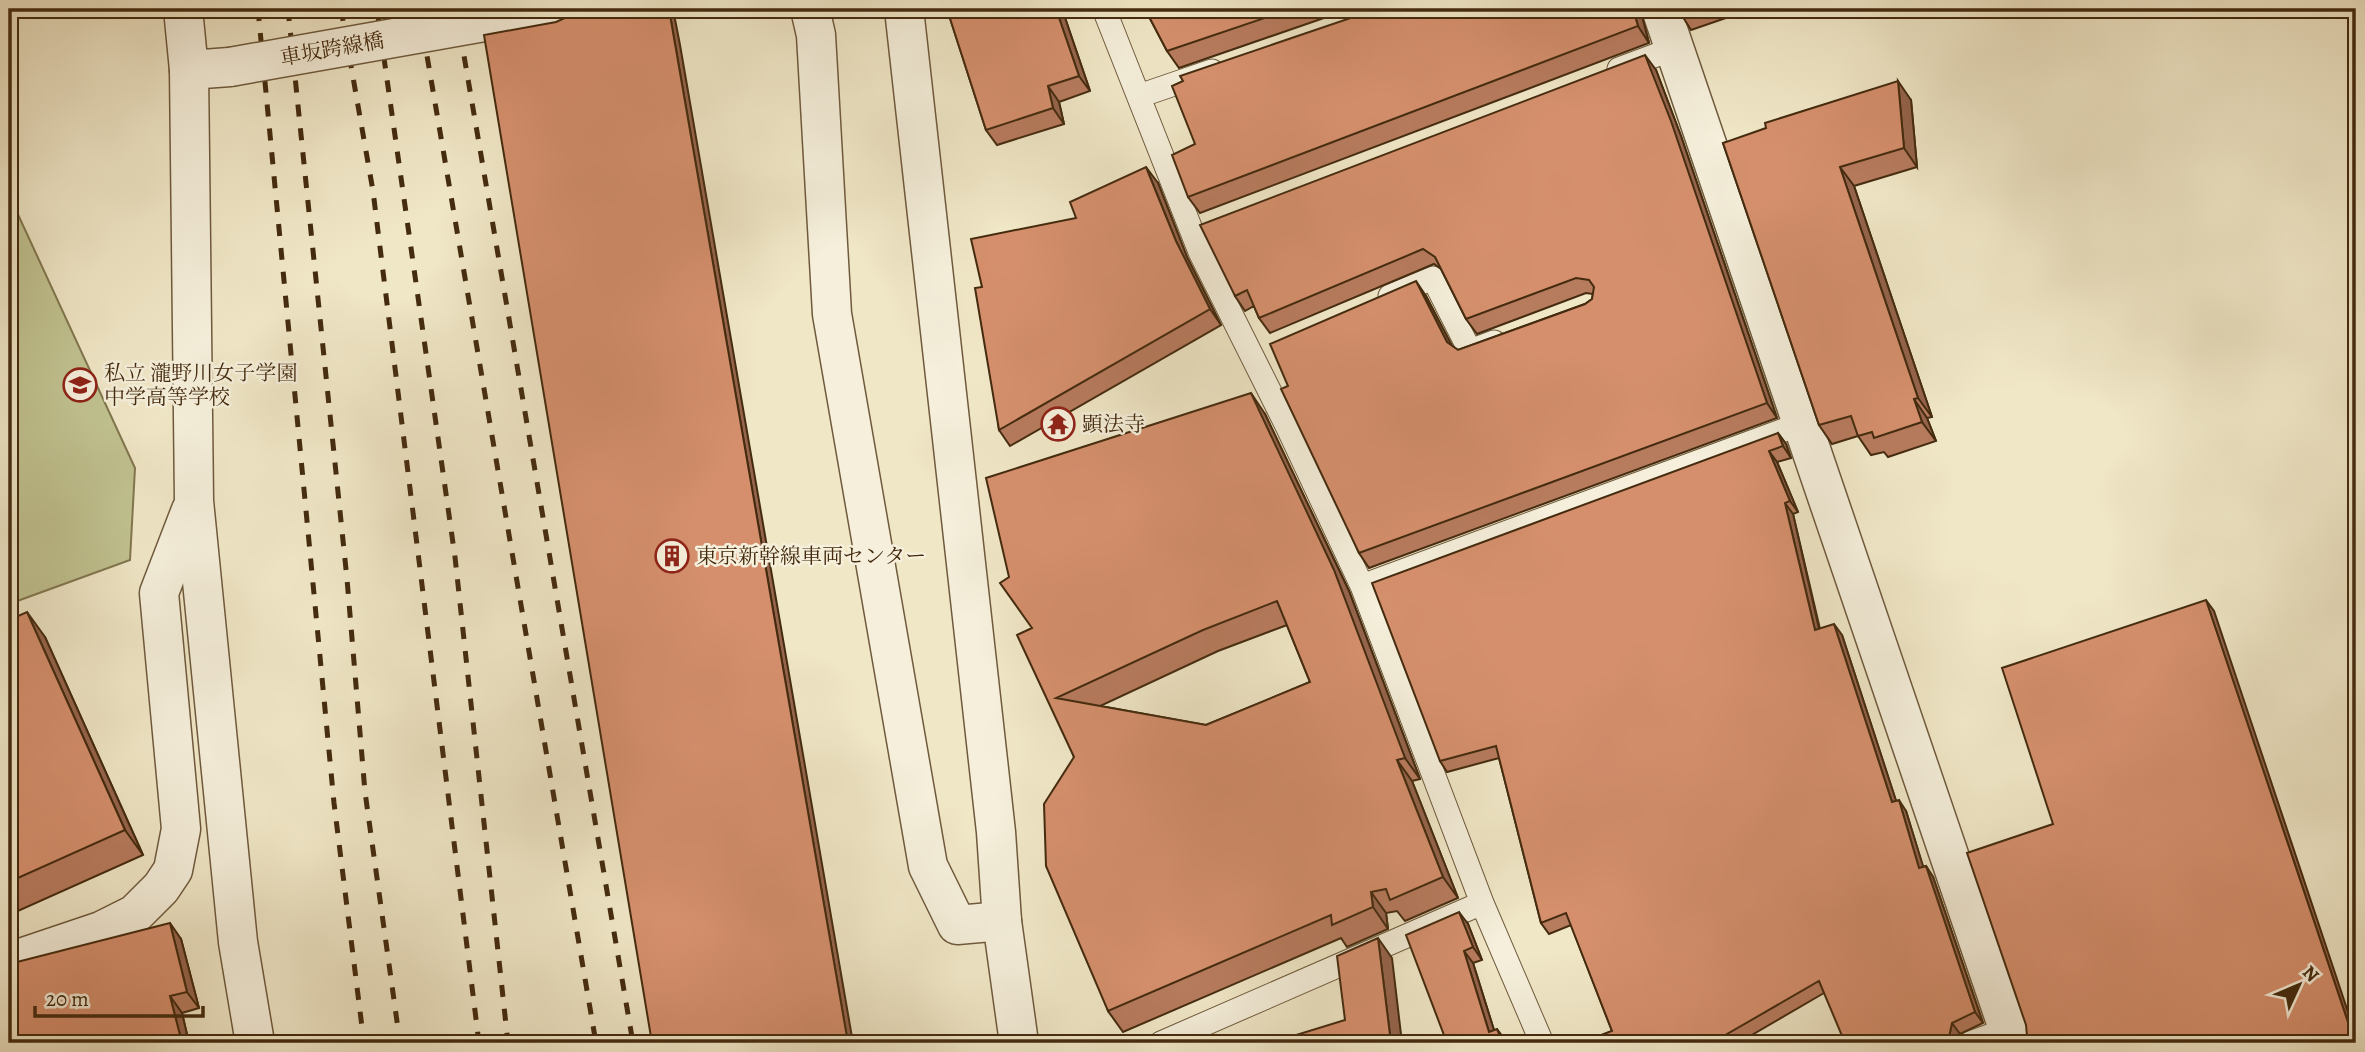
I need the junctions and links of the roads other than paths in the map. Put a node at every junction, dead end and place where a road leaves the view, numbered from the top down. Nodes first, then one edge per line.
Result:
1 (183, 9) edge
2 (558, 9) edge
3 (810, 9) edge
4 (904, 9) edge
5 (1104, 9) edge
6 (1661, 9) edge
7 (1675, 48) junction
8 (1227, 66) edge
9 (189, 70) junction
10 (1596, 77) edge
11 (1139, 96) junction
12 (1219, 221) edge
13 (1193, 231) junction
14 (1373, 304) edge
15 (1519, 333) edge
16 (1276, 346) edge
17 (1252, 356) junction
18 (1800, 424) junction
19 (194, 501) junction
20 (1362, 586) junction
21 (1482, 903) junction
22 (1002, 920) junction
23 (9, 962) edge
24 (2011, 1036) edge
25 (255, 1043) edge
26 (1020, 1043) edge
27 (1161, 1043) edge
28 (1542, 1043) edge
29 (1970, 1043) edge

1 - 9 street
2 - 9 street, 車坂跨線橋, bridge
3 - 22 street
4 - 22 street
5 - 11 lane
6 - 7 street
7 - 10 lane
7 - 18 street
8 - 11 lane
9 - 19 street
11 - 13 lane
12 - 13 lane
13 - 17 lane
14 - 15 lane
16 - 17 lane
17 - 20 lane
18 - 20 lane
18 - 24 street
19 - 23 street
19 - 25 street
20 - 21 lane
21 - 27 lane
21 - 28 lane
22 - 26 street
24 - 29 lane

